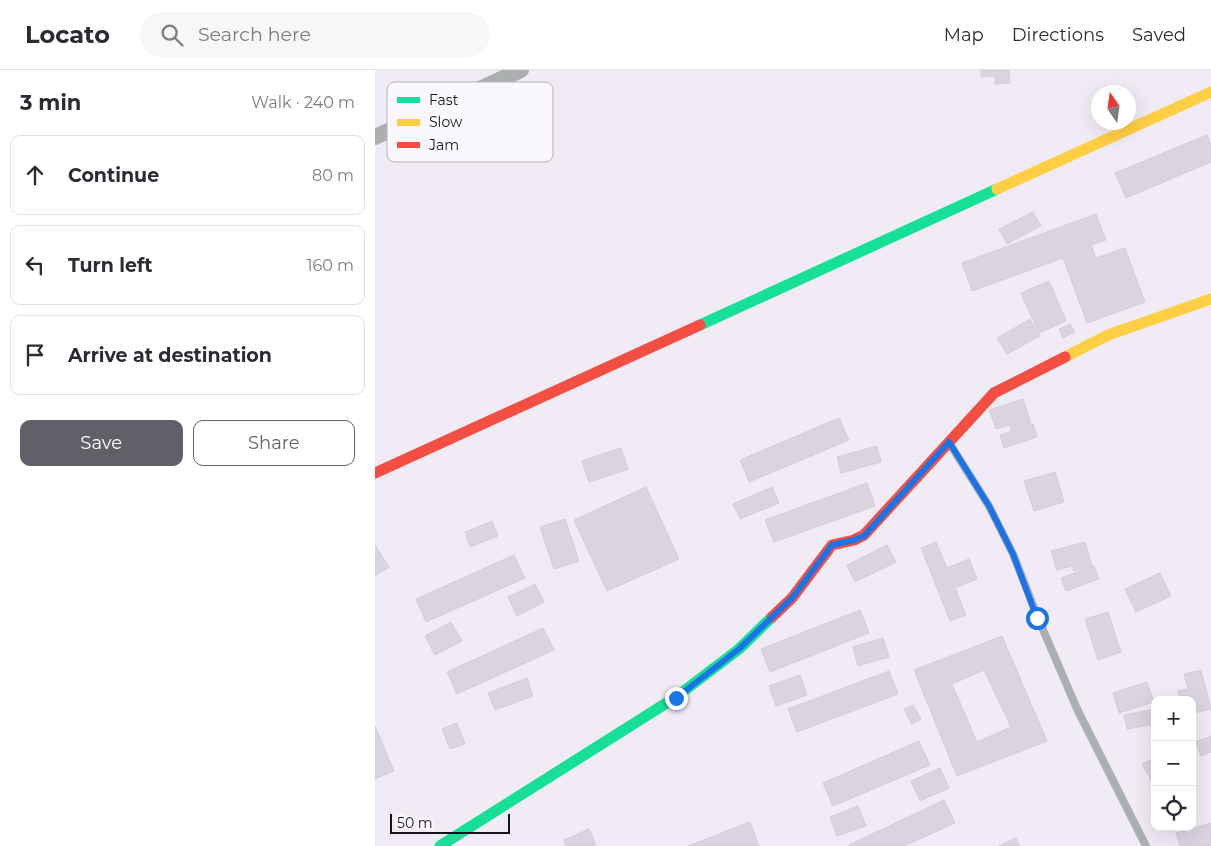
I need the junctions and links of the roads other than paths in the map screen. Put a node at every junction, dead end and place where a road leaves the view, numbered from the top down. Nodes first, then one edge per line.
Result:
1 (521, 70) edge
2 (495, 82) edge
3 (1211, 92) edge
4 (387, 131) edge
5 (375, 137) edge
6 (1211, 299) edge
7 (949, 442) junction
8 (375, 473) edge
9 (440, 846) edge
10 (1147, 846) edge

1 - 2 street
3 - 8 street
4 - 5 street
6 - 7 street
7 - 9 street
7 - 10 lane

